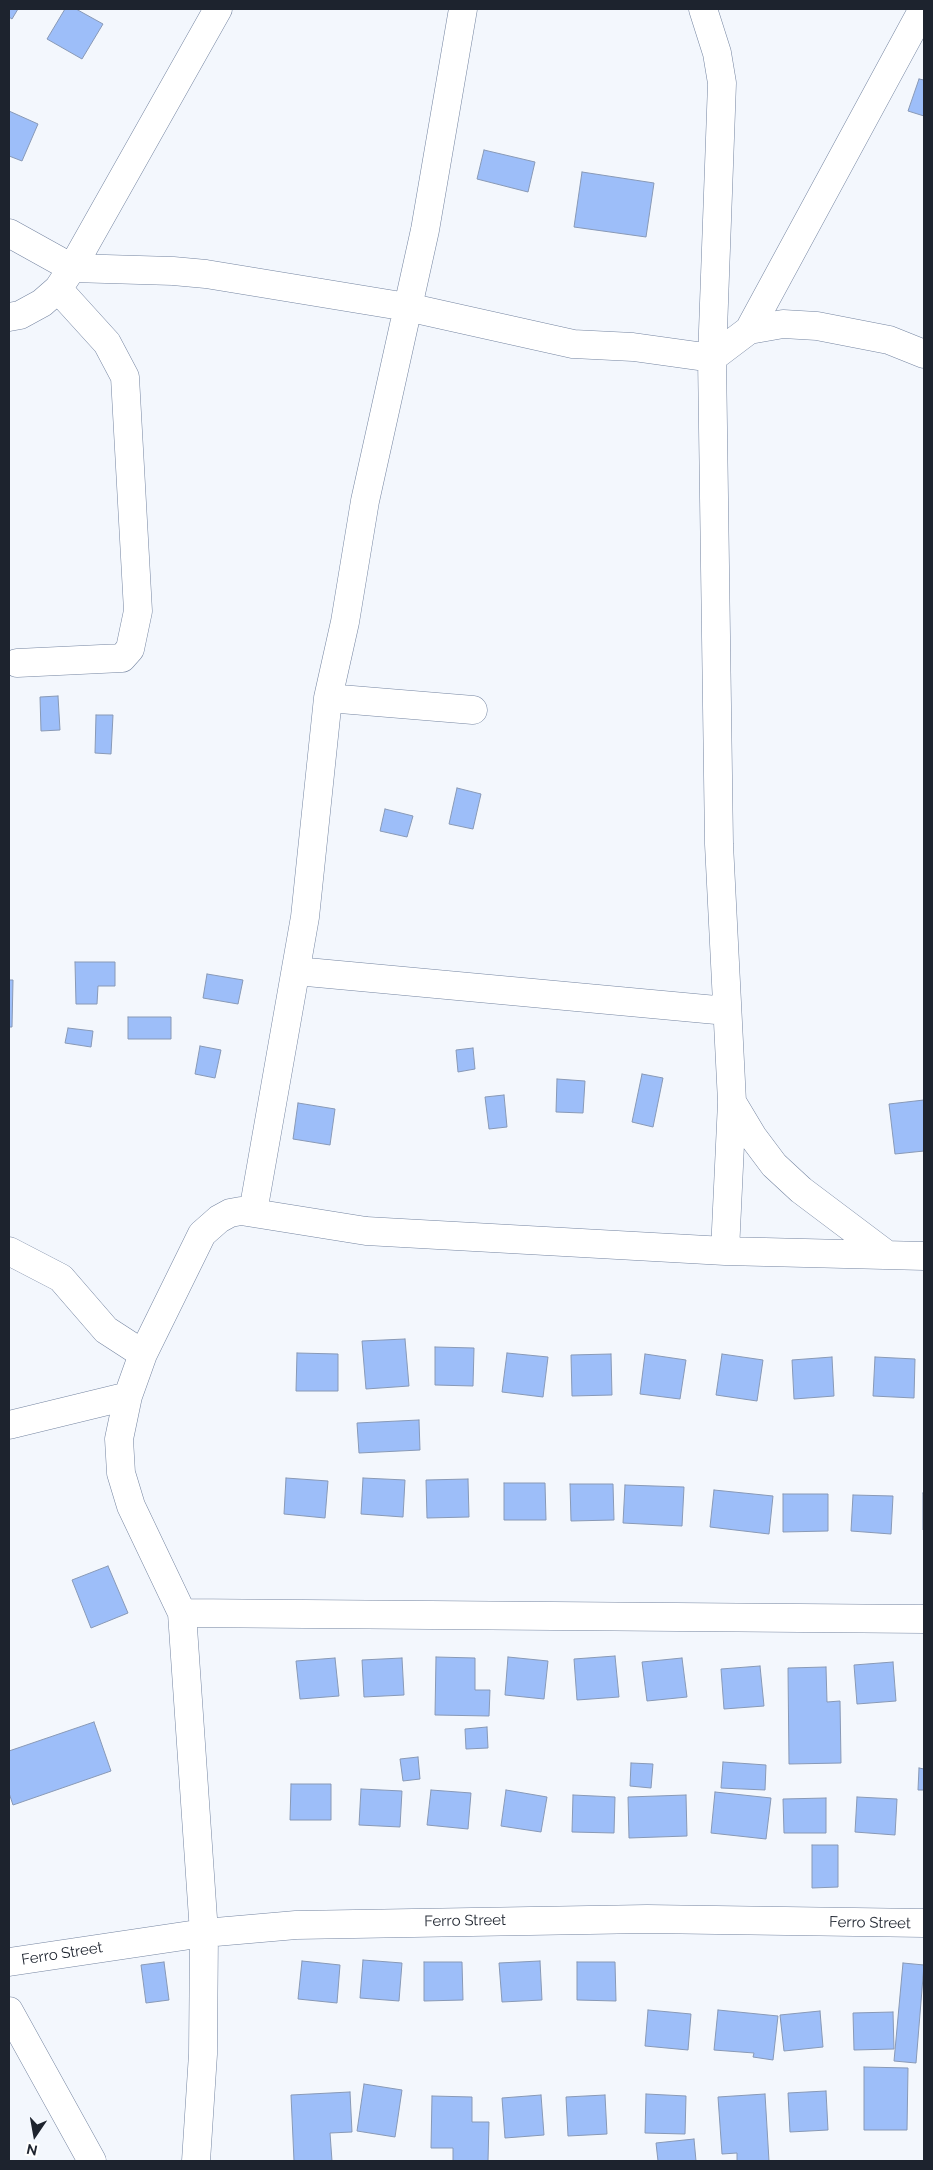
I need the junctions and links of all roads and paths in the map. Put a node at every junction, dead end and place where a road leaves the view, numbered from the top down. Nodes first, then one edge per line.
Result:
1 (218, 9) edge
2 (463, 9) edge
3 (703, 9) edge
4 (923, 9) edge
5 (9, 233) edge
6 (65, 278) junction
7 (407, 307) junction
8 (9, 317) edge
9 (749, 330) junction
10 (924, 354) edge
11 (712, 358) junction
12 (17, 663) dead end
13 (328, 698) junction
14 (473, 710) dead end
15 (296, 972) junction
16 (727, 1011) junction
17 (732, 1102) junction
18 (253, 1212) junction
19 (9, 1251) edge
20 (725, 1251) junction
21 (886, 1254) junction
22 (924, 1256) edge
23 (143, 1354) junction
24 (128, 1396) junction
25 (9, 1425) edge
26 (182, 1613) junction
27 (924, 1619) edge
28 (924, 1924) edge
29 (204, 1933) junction
30 (9, 1962) edge
31 (9, 2011) edge
32 (92, 2161) edge
33 (196, 2161) edge

1 - 6 street
2 - 7 street
3 - 11 street
4 - 9 street
5 - 6 street
6 - 7 street
6 - 8 street
6 - 12 street
7 - 11 street
7 - 13 street
9 - 10 street
9 - 11 street
11 - 16 street
13 - 14 street
13 - 15 street
15 - 16 street
15 - 18 street
16 - 17 street
17 - 20 street
17 - 21 street
18 - 20 street
18 - 23 street
19 - 23 street
20 - 21 street
21 - 22 street
23 - 24 street
24 - 25 street
24 - 26 street
26 - 27 street
26 - 29 street
28 - 29 street, Ferro Street
29 - 30 street, Ferro Street
29 - 33 street
31 - 32 street

